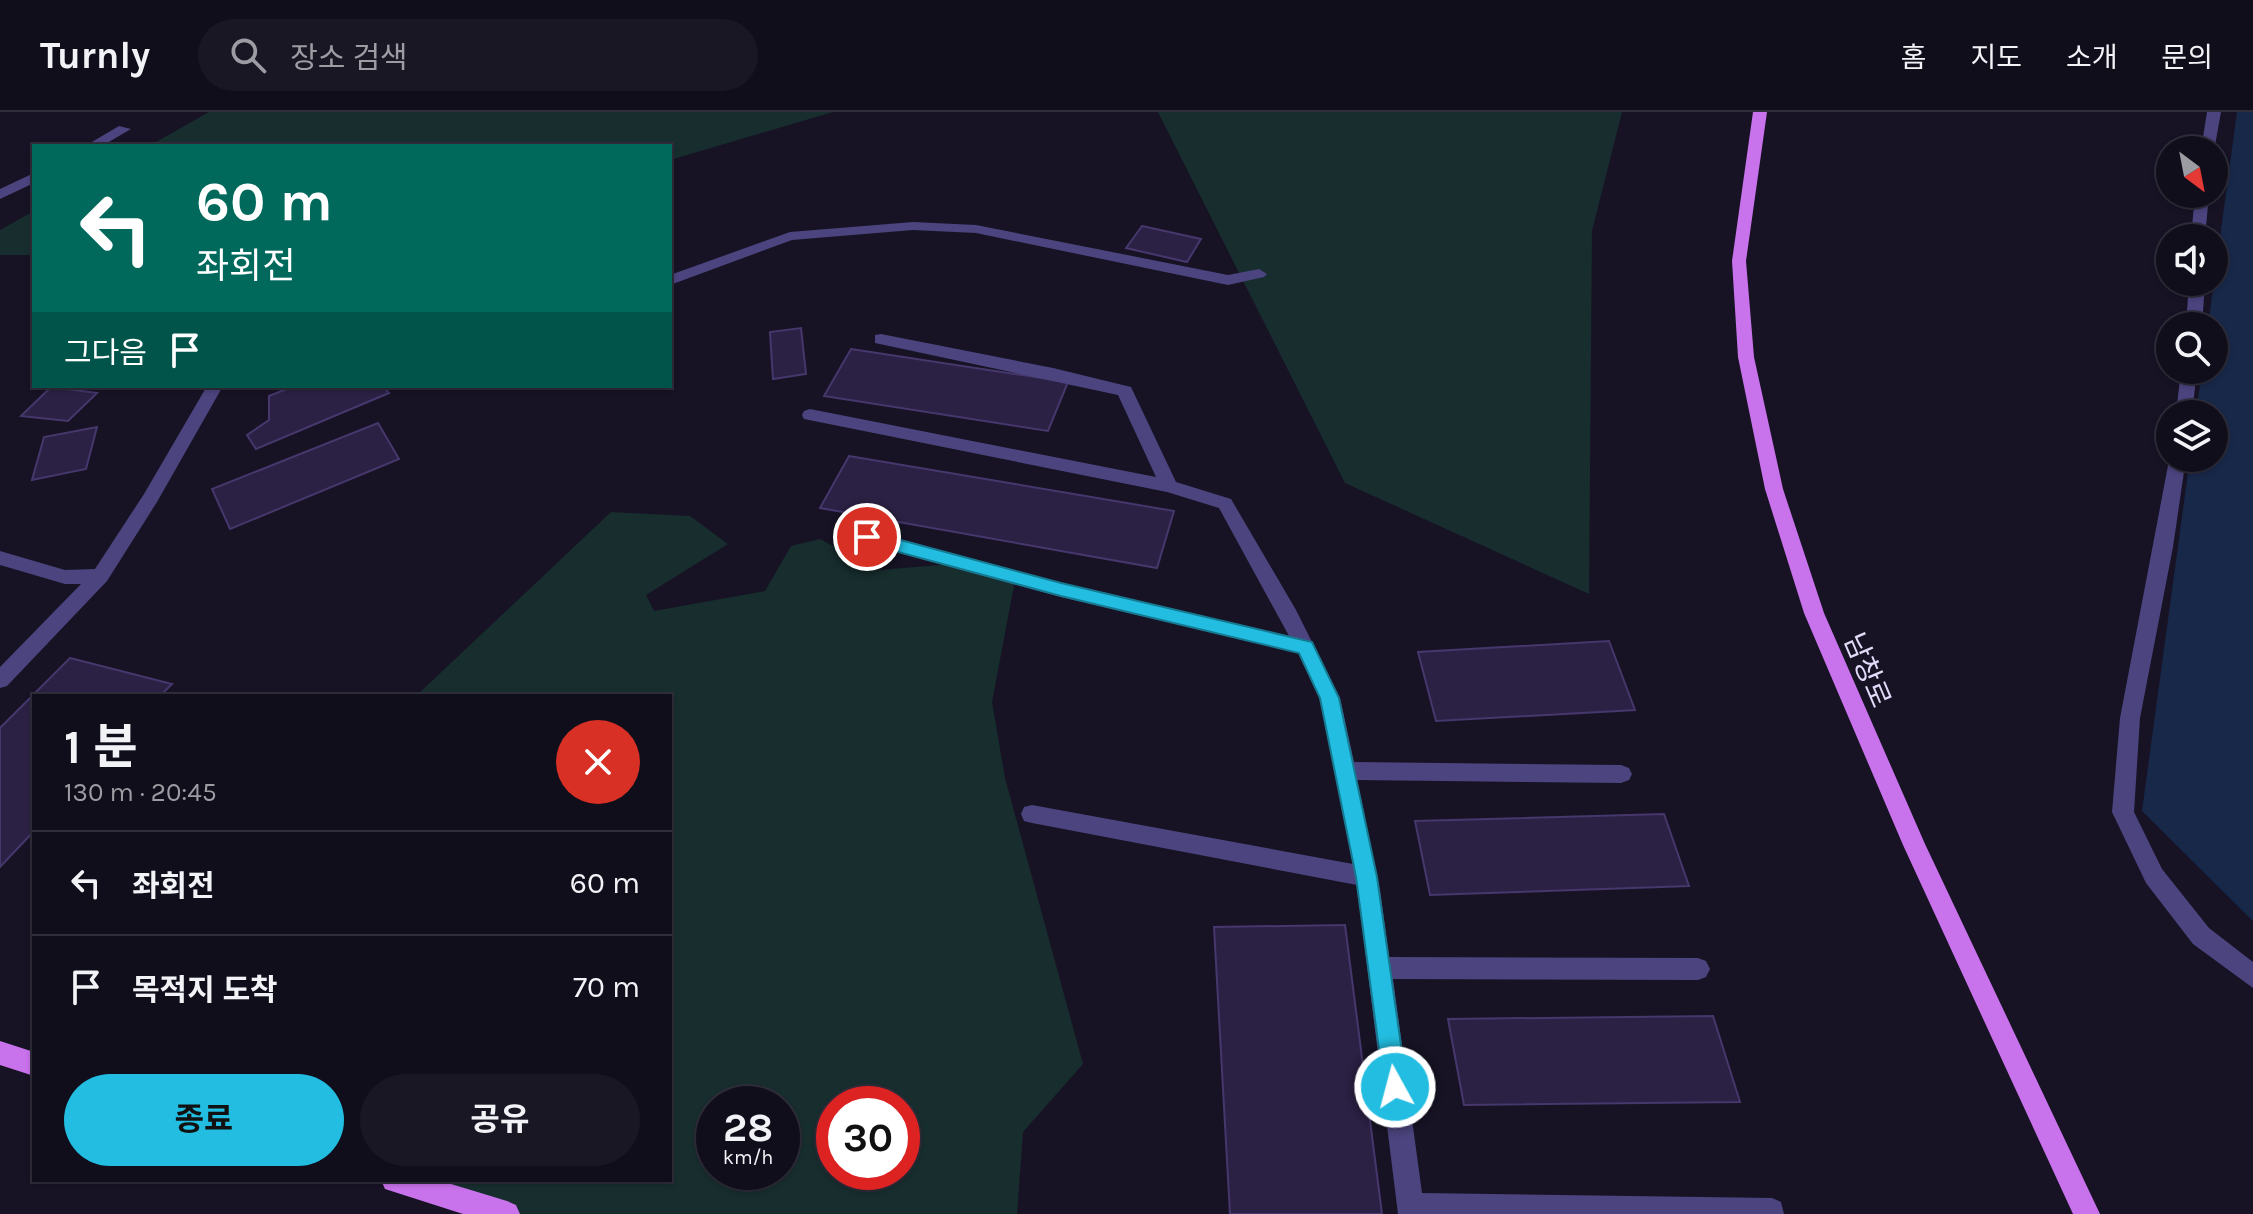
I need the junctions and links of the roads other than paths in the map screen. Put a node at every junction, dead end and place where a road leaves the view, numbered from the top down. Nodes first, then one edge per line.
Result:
1 (1760, 112) edge
2 (2214, 112) edge
3 (124, 129) dead end
4 (2210, 136) edge
5 (96, 144) edge
6 (32, 178) edge
7 (0, 195) edge
8 (1259, 274) dead end
9 (672, 279) edge
10 (881, 339) dead end
11 (214, 388) edge
12 (810, 415) dead end
13 (2175, 472) edge
14 (1169, 486) junction
15 (867, 537) dead end
16 (8, 560) edge
17 (0, 576) edge
18 (100, 576) junction
19 (1305, 647) junction
20 (0, 680) edge
21 (1345, 771) junction
22 (1621, 774) dead end
23 (1032, 814) dead end
24 (1366, 877) junction
25 (1380, 968) junction
26 (1698, 969) dead end
27 (2253, 977) edge
28 (0, 1053) edge
29 (32, 1063) edge
30 (401, 1182) edge
31 (1411, 1210) edge
32 (1772, 1211) dead end
33 (507, 1214) edge
34 (2087, 1214) edge

1 - 34 main road, 남창로
2 - 4 street
3 - 5 street
6 - 7 street
8 - 9 street
10 - 14 street
11 - 18 street
12 - 14 street
13 - 27 street
14 - 19 street
15 - 19 street
16 - 17 street
16 - 18 street
18 - 20 street
19 - 21 street
21 - 22 street
21 - 24 street
23 - 24 street
24 - 25 street
25 - 26 street
25 - 31 street
28 - 29 main road
30 - 33 main road
31 - 32 street

